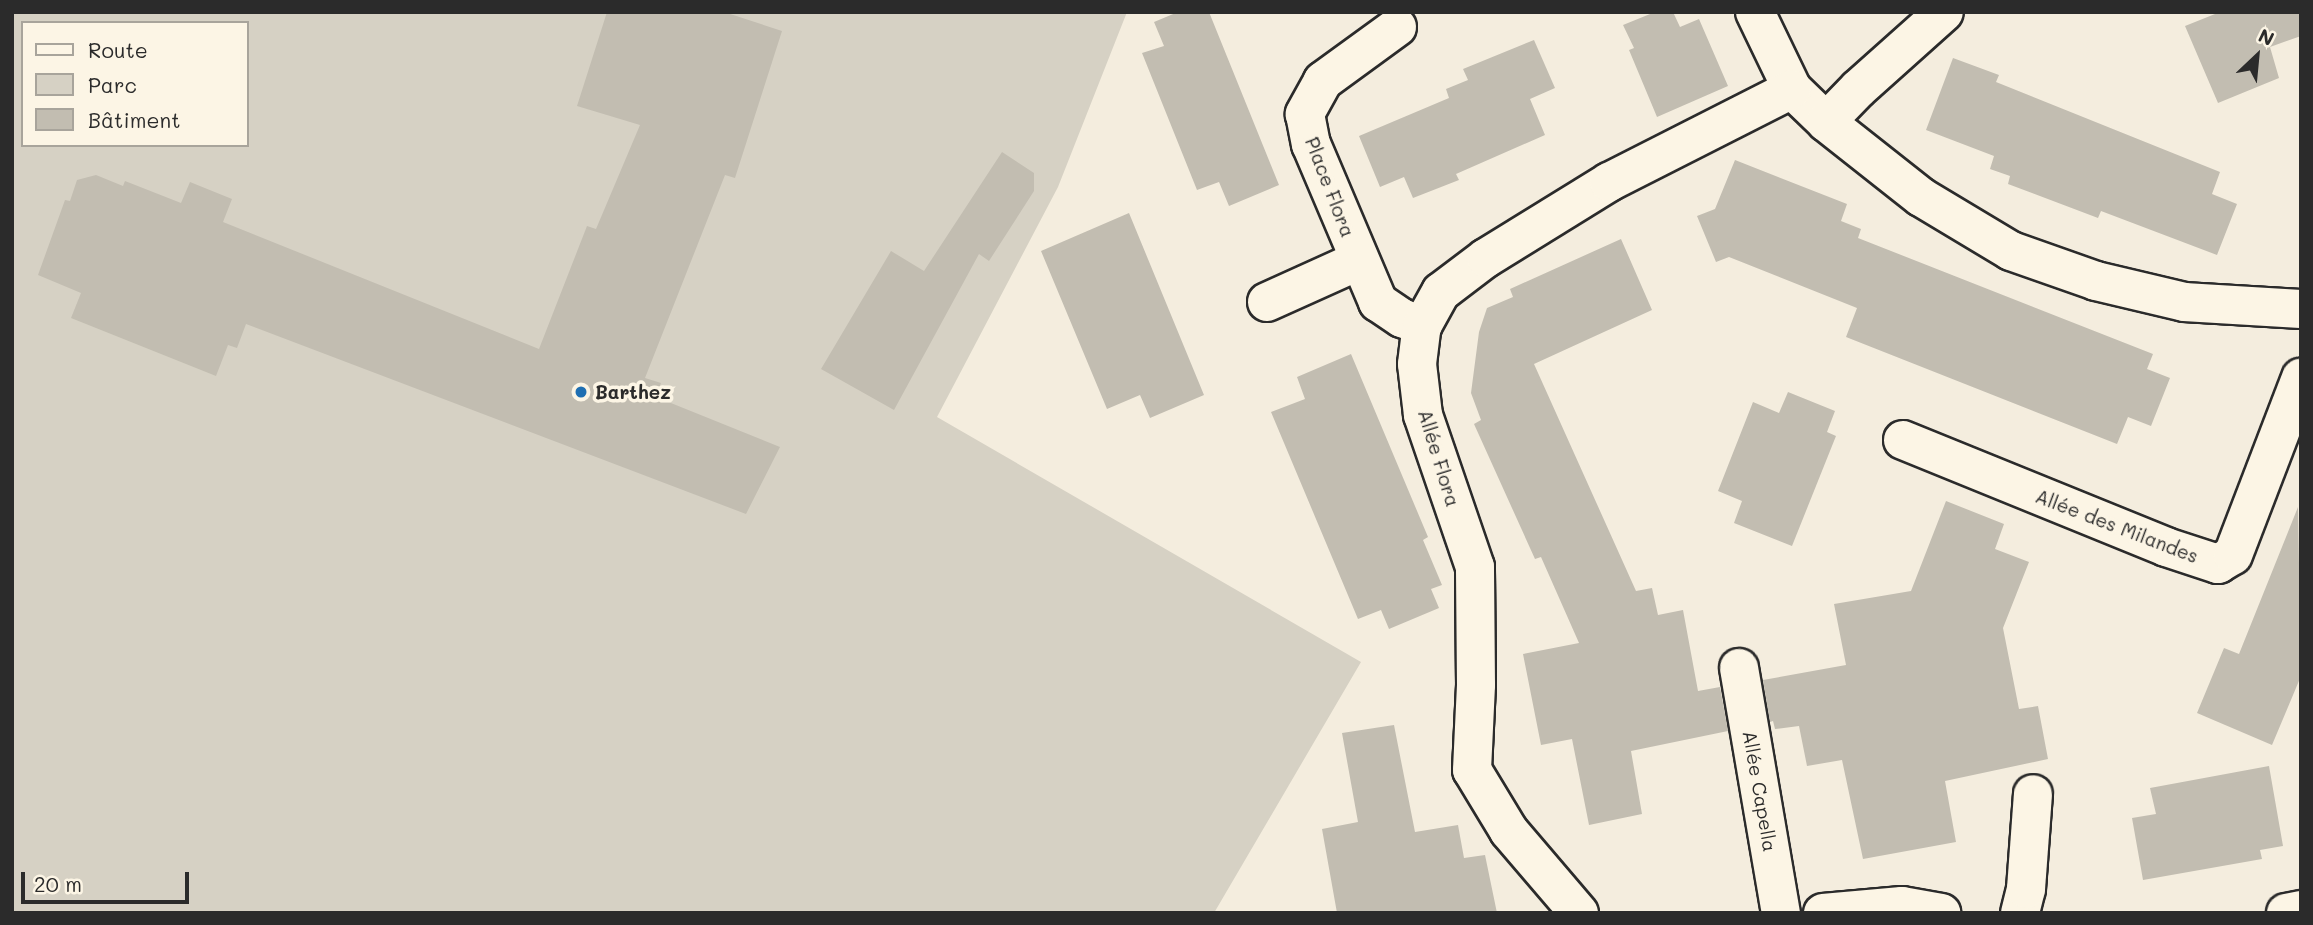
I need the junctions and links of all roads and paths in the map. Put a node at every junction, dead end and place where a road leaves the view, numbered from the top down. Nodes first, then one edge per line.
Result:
1 (1755, 12) edge
2 (1944, 12) edge
3 (1397, 27) dead end
4 (1792, 89) junction
5 (1826, 122) junction
6 (1358, 261) junction
7 (1267, 302) dead end
8 (2301, 309) edge
9 (1422, 326) junction
10 (2301, 378) edge
11 (1903, 440) dead end
12 (1739, 668) dead end
13 (2033, 794) dead end
14 (2301, 910) edge
15 (1579, 913) edge
16 (1781, 913) edge
17 (1823, 913) edge
18 (1941, 913) edge
19 (2020, 913) edge
20 (2286, 913) edge

1 - 4 street
2 - 5 street
3 - 6 street, Place Flora
4 - 5 street
4 - 9 street, Allée Flora
5 - 8 street
6 - 7 street, Place Flora
6 - 9 street, Place Flora
9 - 15 street, Allée Flora
10 - 11 street, Allée des Milandes
12 - 16 street, Allée Capella
13 - 19 street
14 - 20 street
17 - 18 street

